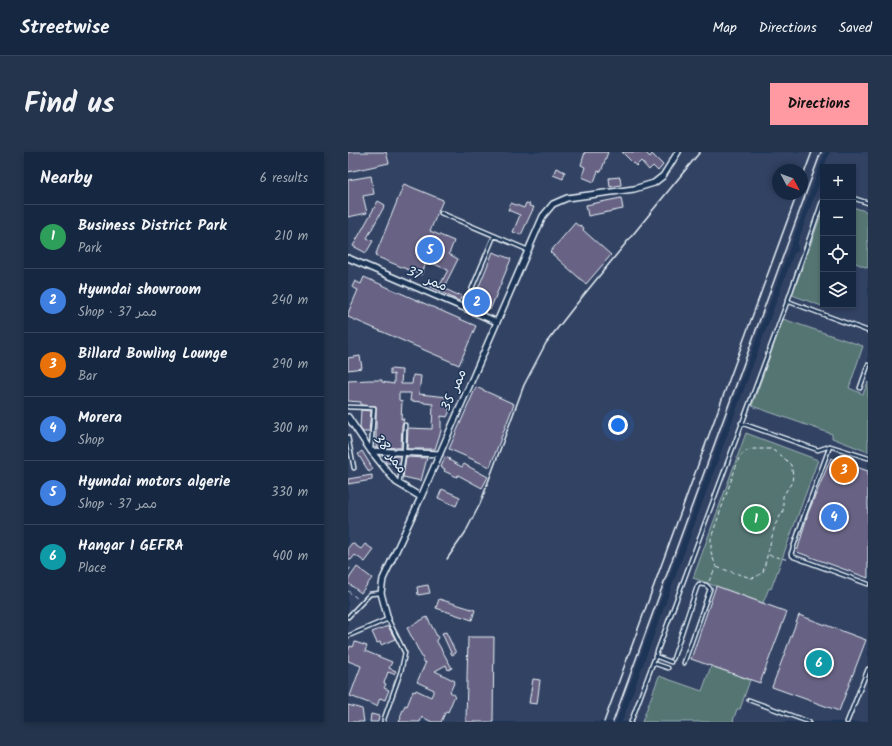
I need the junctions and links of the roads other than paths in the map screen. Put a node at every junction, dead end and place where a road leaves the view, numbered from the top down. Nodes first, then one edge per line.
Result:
1 (678, 152) edge
2 (856, 199) edge
3 (823, 200) edge
4 (868, 203) edge
5 (441, 213) dead end
6 (494, 236) junction
7 (528, 250) junction
8 (348, 258) edge
9 (787, 302) junction
10 (464, 308) junction
11 (497, 322) junction
12 (868, 331) edge
13 (868, 365) edge
14 (860, 388) dead end
15 (348, 407) edge
16 (348, 417) edge
17 (741, 423) junction
18 (405, 425) dead end
19 (348, 437) edge
20 (830, 446) junction
21 (371, 451) junction
22 (404, 453) junction
23 (440, 454) junction
24 (868, 458) edge
25 (354, 468) dead end
26 (399, 484) junction
27 (421, 497) junction
28 (868, 584) edge
29 (381, 593) junction
30 (348, 617) edge
31 (388, 619) junction
32 (348, 636) edge
33 (656, 656) junction
34 (653, 663) junction
35 (684, 663) dead end
36 (668, 668) dead end
37 (868, 670) edge
38 (749, 700) dead end
39 (384, 722) edge
40 (632, 722) edge
41 (809, 722) edge
42 (847, 722) edge

1 - 7 street, ممر 35
2 - 4 lane
3 - 9 lane
5 - 6 lane
6 - 7 lane
6 - 10 lane
7 - 11 street, ممر 35
8 - 10 street, ممر 37
9 - 12 lane
9 - 17 lane
10 - 11 street, ممر 37
11 - 23 street, ممر 35
13 - 14 lane
15 - 21 lane
16 - 21 street, ممر 38
17 - 20 lane
17 - 33 lane
18 - 22 lane
19 - 25 lane
20 - 24 lane
20 - 28 lane
21 - 22 street
21 - 26 street, ممر 38
22 - 23 street
22 - 26 lane
23 - 27 street, ممر 35
26 - 27 street, ممر 38
27 - 29 street, ممر 35
29 - 30 lane
29 - 31 street, ممر 35
31 - 32 lane
31 - 39 lane, ممر 35
33 - 34 lane
33 - 35 lane
34 - 36 lane
34 - 40 lane
37 - 42 lane
38 - 41 lane

